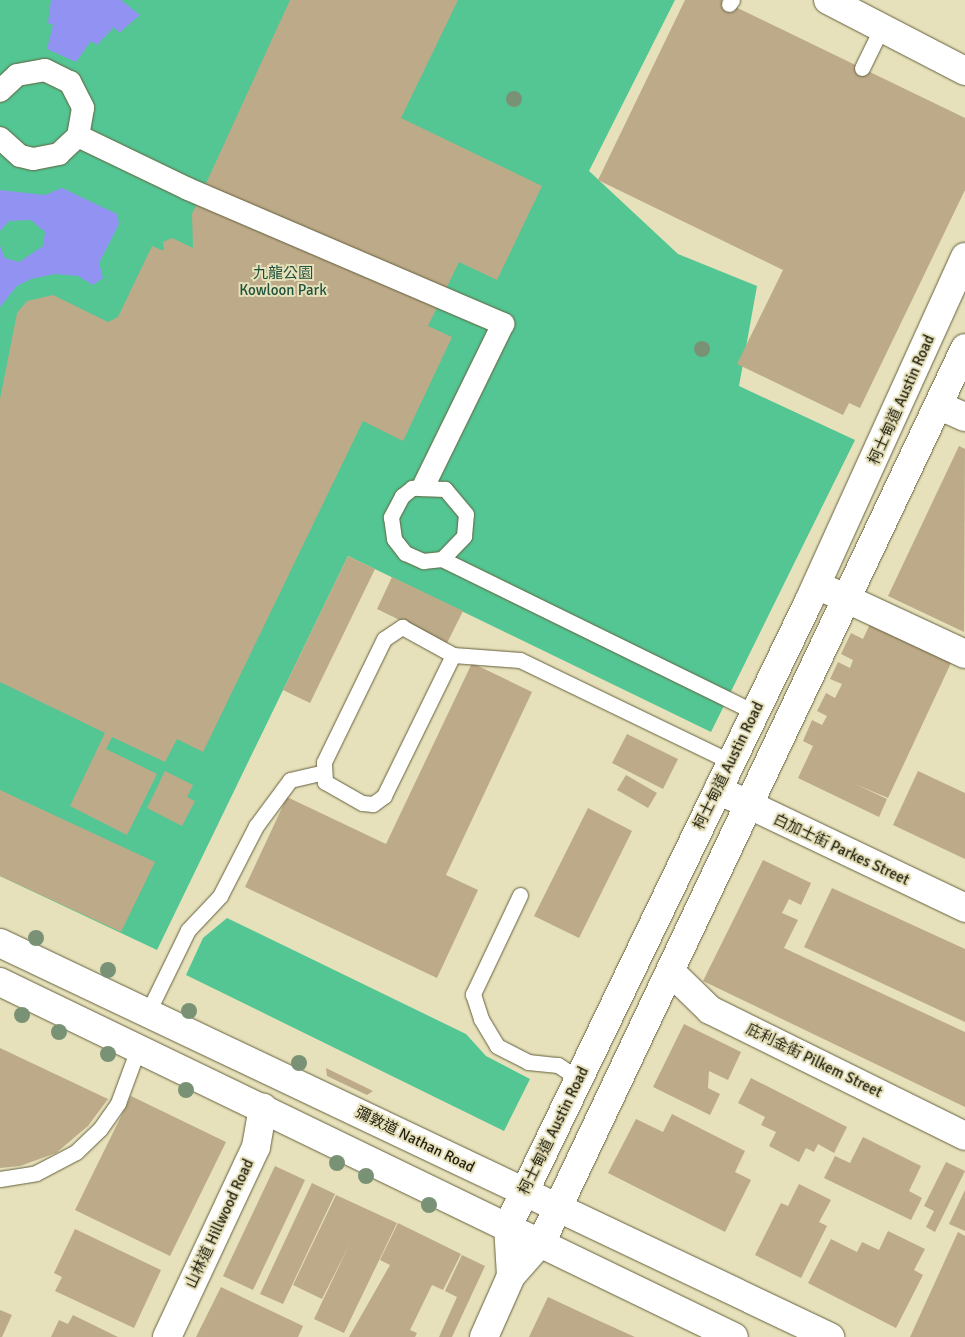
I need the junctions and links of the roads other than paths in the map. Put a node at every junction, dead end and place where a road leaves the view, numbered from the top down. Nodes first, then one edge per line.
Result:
1 (828, 0) edge
2 (882, 27) junction
3 (862, 68) dead end
4 (965, 71) edge
5 (0, 91) edge
6 (78, 136) junction
7 (0, 138) edge
8 (965, 257) edge
9 (965, 348) edge
10 (940, 406) junction
11 (965, 417) edge
12 (424, 485) junction
13 (442, 559) junction
14 (817, 585) junction
15 (849, 600) junction
16 (965, 654) edge
17 (453, 655) junction
18 (755, 712) junction
19 (732, 762) junction
20 (321, 773) junction
21 (718, 790) junction
22 (749, 807) junction
23 (520, 894) dead end
24 (965, 908) edge
25 (0, 943) edge
26 (672, 973) junction
27 (0, 982) edge
28 (148, 1012) junction
29 (138, 1049) junction
30 (579, 1079) junction
31 (263, 1108) junction
32 (965, 1136) edge
33 (0, 1179) edge
34 (524, 1192) junction
35 (558, 1208) junction
36 (508, 1226) junction
37 (542, 1241) junction
38 (510, 1276) junction
39 (167, 1337) edge
40 (484, 1337) edge
41 (734, 1337) edge
42 (830, 1337) edge

1 - 2 main road
2 - 3 lane
2 - 4 main road
5 - 6 street
6 - 7 street
6 - 12 street
8 - 14 main road, 柯士甸道 Austin Road
9 - 10 main road, 柯士甸道 Austin Road
10 - 11 main road
10 - 15 main road, 柯士甸道 Austin Road
12 - 13 lane
12 - 13 lane
13 - 18 lane
14 - 15 main road
14 - 18 main road, 柯士甸道 Austin Road
15 - 16 main road
15 - 22 main road, 柯士甸道 Austin Road
17 - 19 lane
17 - 20 lane
17 - 20 lane
18 - 19 main road, 柯士甸道 Austin Road
19 - 21 main road, 柯士甸道 Austin Road
20 - 28 lane
21 - 22 main road, 白加士街 Parkes Street
21 - 30 main road, 柯士甸道 Austin Road
22 - 24 main road, 白加士街 Parkes Street
22 - 26 main road, 柯士甸道 Austin Road
23 - 30 lane
25 - 28 main road, 彌敦道 Nathan Road
26 - 32 main road, 庇利金街 Pilkem Street
26 - 35 main road, 柯士甸道 Austin Road
27 - 29 main road
28 - 34 main road, 彌敦道 Nathan Road
29 - 31 main road
29 - 33 lane
30 - 34 main road, 柯士甸道 Austin Road
31 - 36 main road
31 - 39 main road, 山林道 Hillwood Road
34 - 35 main road, 彌敦道 Nathan Road
34 - 36 main road, 柯士甸道 Austin Road
35 - 37 main road, 柯士甸道 Austin Road
35 - 42 main road, 彌敦道 Nathan Road
36 - 37 main road
36 - 38 main road, 柯士甸道 Austin Road
37 - 38 main road, 柯士甸道 Austin Road
37 - 41 main road
38 - 40 main road, 柯士甸道 Austin Road

